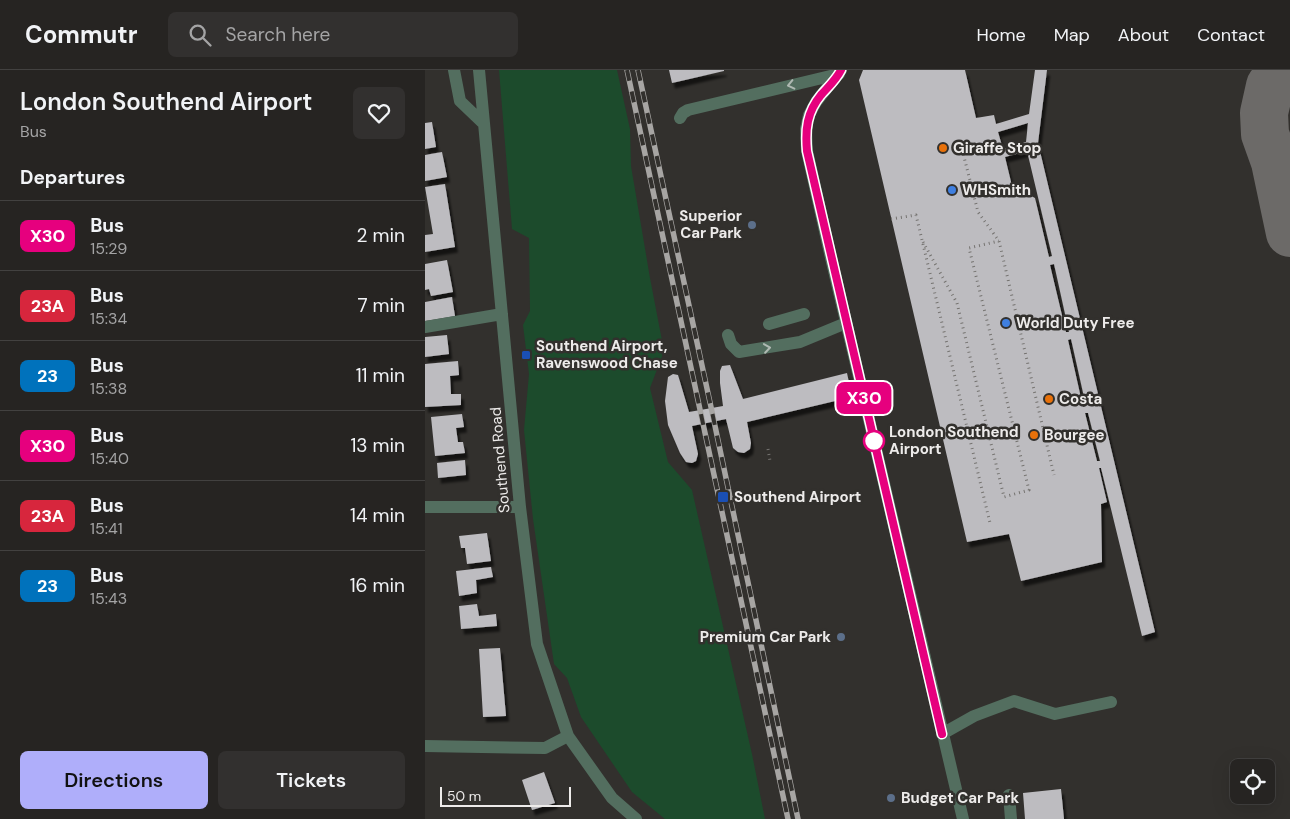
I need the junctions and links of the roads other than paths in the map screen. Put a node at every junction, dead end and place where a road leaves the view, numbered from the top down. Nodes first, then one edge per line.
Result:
1 (454, 70) edge
2 (479, 70) edge
3 (840, 72) edge
4 (681, 118) dead end
5 (484, 124) junction
6 (502, 314) junction
7 (804, 314) dead end
8 (846, 323) junction
9 (769, 324) dead end
10 (425, 327) edge
11 (728, 335) dead end
12 (425, 507) edge
13 (520, 507) junction
14 (1111, 702) dead end
15 (942, 734) junction
16 (568, 736) junction
17 (425, 746) edge
18 (1009, 795) dead end
19 (636, 819) edge
20 (963, 819) edge
21 (1011, 819) edge

1 - 5 street
2 - 5 street, Southend Road
3 -> 4 street
3 - 8 street
5 - 6 street, Southend Road
6 - 10 street
6 - 13 street, Southend Road
7 - 9 street
11 -> 8 street
8 - 15 street
12 - 13 street
13 - 16 street, Southend Road
14 - 15 street
15 - 20 street
16 - 17 street
16 - 19 street, Southend Road
18 - 21 street

